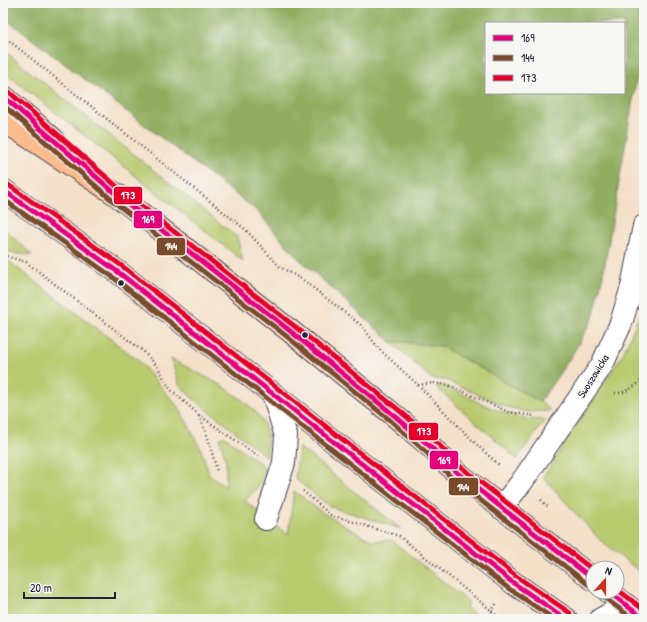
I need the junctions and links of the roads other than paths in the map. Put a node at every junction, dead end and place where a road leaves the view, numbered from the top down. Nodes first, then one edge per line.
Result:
1 (3, 96) edge
2 (3, 120) edge
3 (3, 190) edge
4 (117, 195) junction
5 (644, 226) edge
6 (273, 394) junction
7 (501, 508) junction
8 (266, 519) dead end
9 (585, 573) edge
10 (619, 605) edge
11 (566, 619) edge
12 (601, 619) edge
13 (644, 619) edge

1 - 4 main road
2 - 4 main road
3 - 6 main road
4 - 7 main road
5 - 7 street, Swoszowicka
6 - 8 street
6 - 11 main road
7 - 9 main road
10 - 12 street
10 - 13 main road

